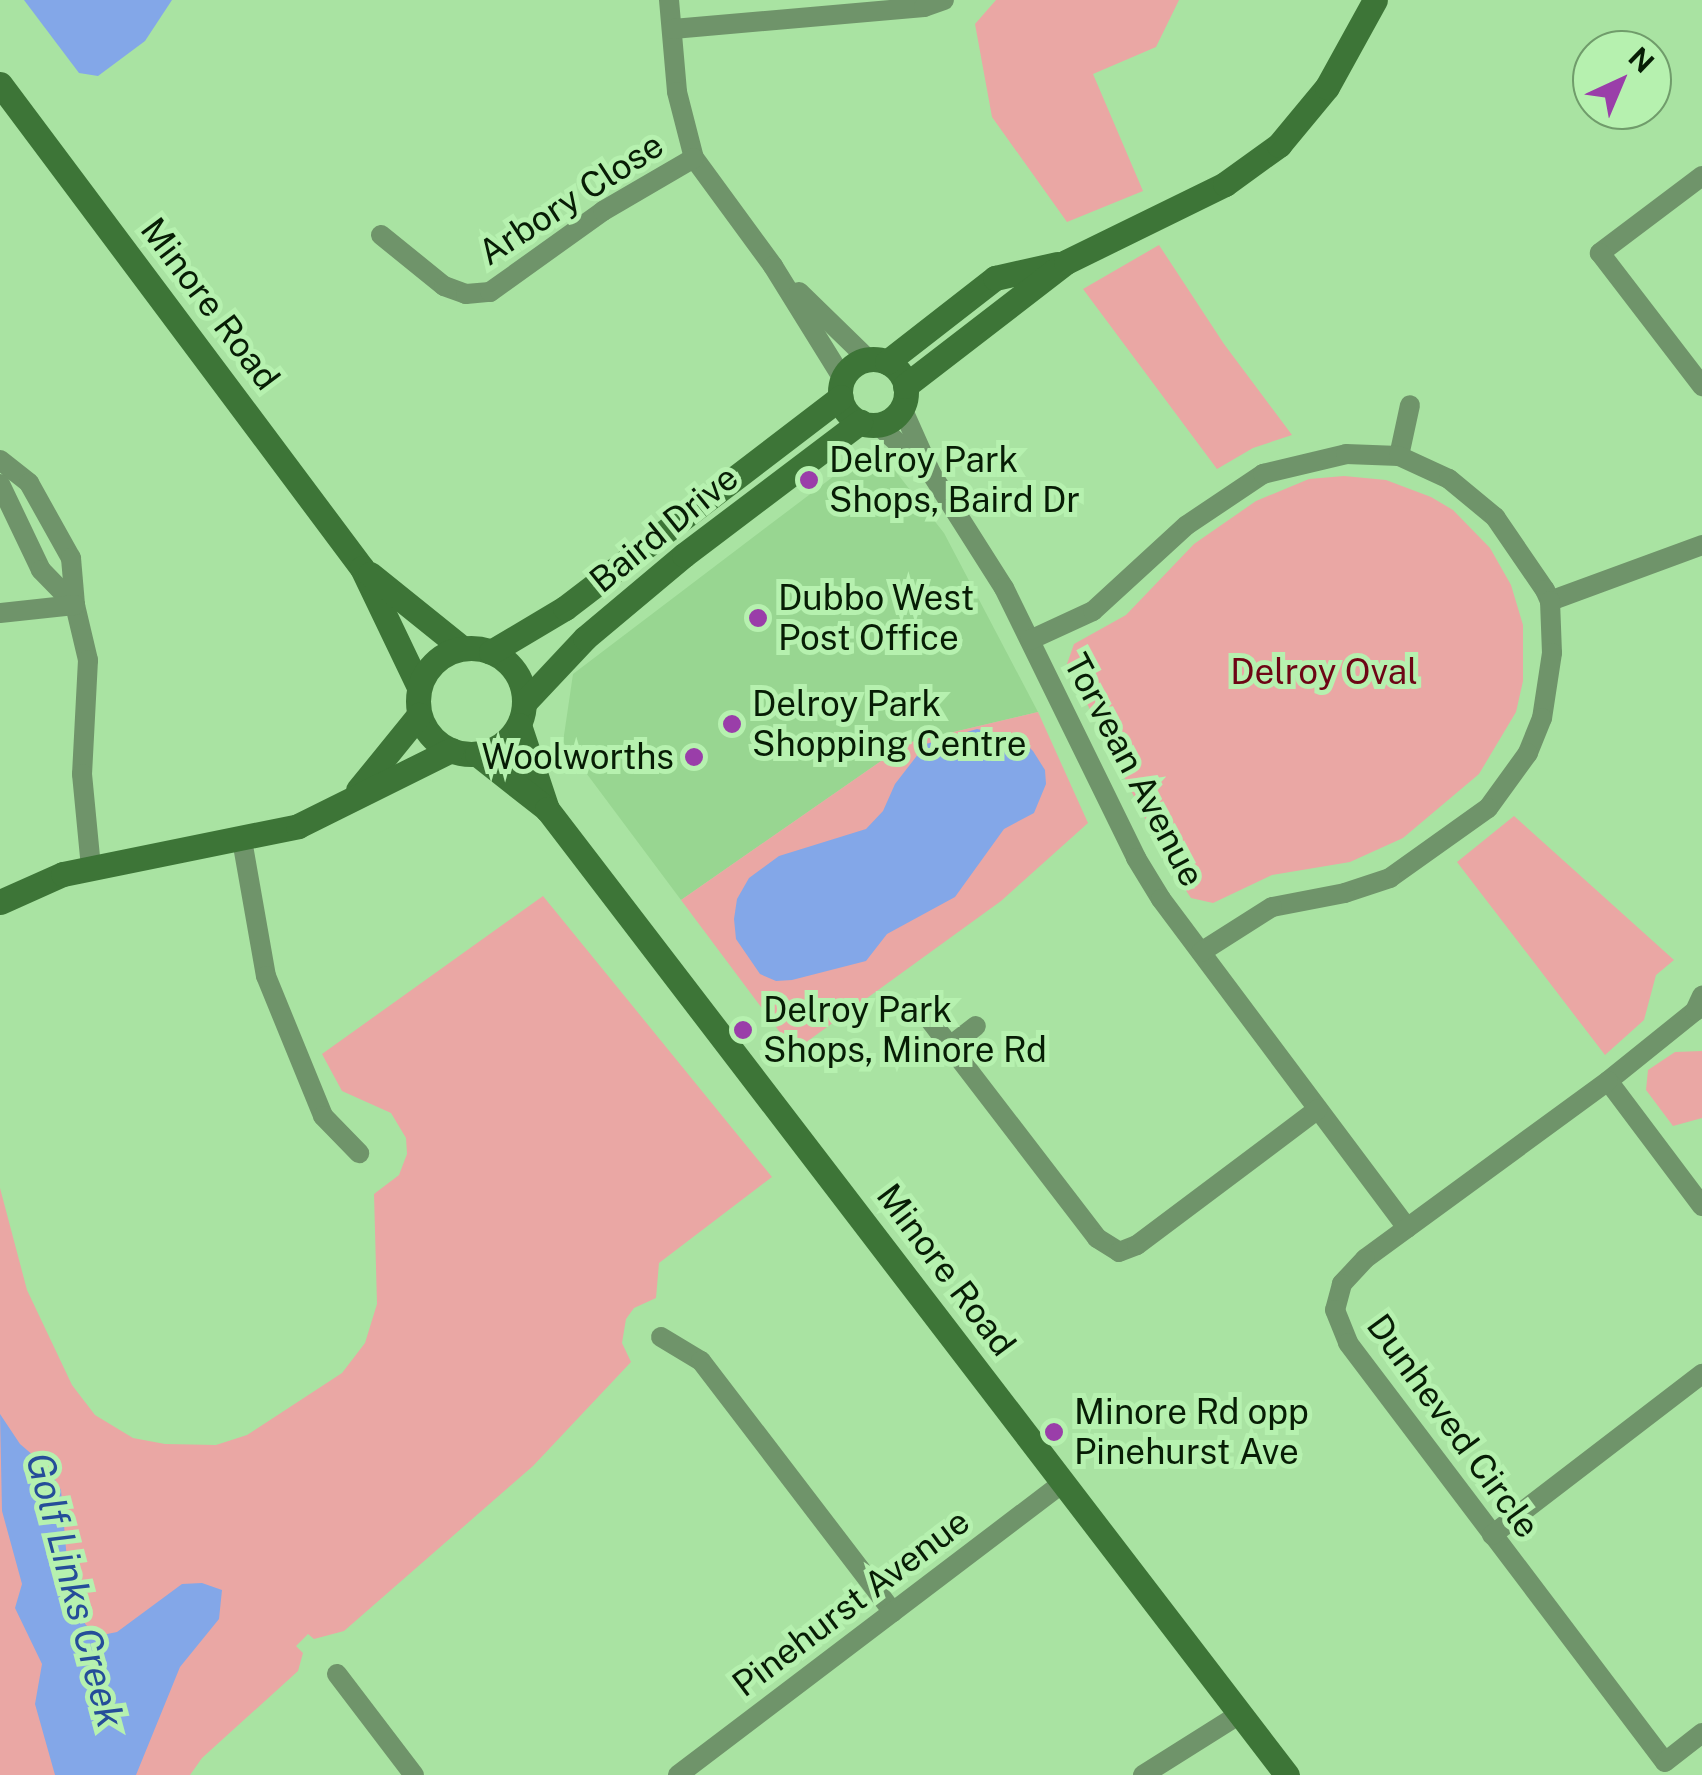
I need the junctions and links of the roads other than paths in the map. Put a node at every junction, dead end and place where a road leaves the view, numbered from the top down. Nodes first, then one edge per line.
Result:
1 (669, 0) edge
2 (944, 0) edge
3 (1375, 0) edge
4 (673, 29) junction
5 (0, 84) edge
6 (694, 158) junction
7 (1702, 176) edge
8 (381, 235) dead end
9 (1066, 262) junction
10 (773, 266) junction
11 (878, 361) junction
12 (1702, 386) edge
13 (842, 388) junction
14 (904, 397) junction
15 (1410, 405) dead end
16 (869, 423) junction
17 (1400, 456) junction
18 (0, 460) edge
19 (931, 473) junction
20 (0, 484) edge
21 (1702, 545) edge
22 (362, 568) junction
23 (1550, 601) junction
24 (74, 605) junction
25 (0, 612) edge
26 (1030, 640) junction
27 (462, 648) junction
28 (491, 652) junction
29 (419, 687) junction
30 (522, 714) junction
31 (420, 715) junction
32 (464, 752) junction
33 (352, 798) junction
34 (547, 809) junction
35 (242, 840) junction
36 (91, 867) junction
37 (0, 902) edge
38 (1201, 952) junction
39 (1702, 996) edge
40 (926, 1015) dead end
41 (976, 1026) dead end
42 (949, 1046) junction
43 (1608, 1081) junction
44 (1318, 1108) junction
45 (359, 1152) dead end
46 (1702, 1206) edge
47 (1407, 1228) junction
48 (661, 1336) dead end
49 (1702, 1374) edge
50 (1064, 1482) junction
51 (1492, 1534) junction
52 (893, 1612) junction
53 (338, 1674) dead end
54 (1240, 1714) junction
55 (1702, 1733) edge
56 (414, 1775) edge
57 (678, 1775) edge
58 (1143, 1775) edge
59 (1286, 1775) edge

1 - 4 street
2 - 4 street
3 - 9 street
4 - 6 street
5 - 22 street, Minore Road
6 - 8 street, Arbory Close
6 - 10 street
7 - 12 street
9 - 11 street
9 - 14 street
10 - 11 street
10 - 13 street
11 - 13 street
11 - 14 street
13 - 16 street
13 - 28 street, Baird Drive
14 - 16 street
14 - 19 street, Torvean Avenue
15 - 17 street
16 - 19 street, Torvean Avenue
16 - 30 street, Baird Drive
17 - 23 street
17 - 26 street
18 - 24 street
19 - 26 street, Torvean Avenue
20 - 24 street
21 - 23 street
22 - 27 street, Minore Road
22 - 29 street, Minore Road
23 - 38 street
24 - 25 street
24 - 36 street
26 - 38 street, Torvean Avenue
27 - 28 street
27 - 29 street
28 - 30 street
29 - 31 street
30 - 32 street
30 - 34 street, Minore Road
31 - 32 street
31 - 33 street
32 - 33 street
32 - 34 street, Minore Road
33 - 35 street
34 - 50 street, Minore Road
35 - 36 street
35 - 45 street
36 - 37 street
38 - 44 street, Torvean Avenue
39 - 43 street, Dunheved Circle
40 - 42 street
41 - 42 street
42 - 44 street
43 - 46 street
43 - 47 street, Dunheved Circle
44 - 47 street, Torvean Avenue
47 - 51 street, Dunheved Circle
48 - 52 street
49 - 51 street
50 - 52 street, Pinehurst Avenue
50 - 54 street, Minore Road
51 - 55 street, Dunheved Circle
52 - 57 street, Pinehurst Avenue
53 - 56 street
54 - 58 street
54 - 59 street, Minore Road

